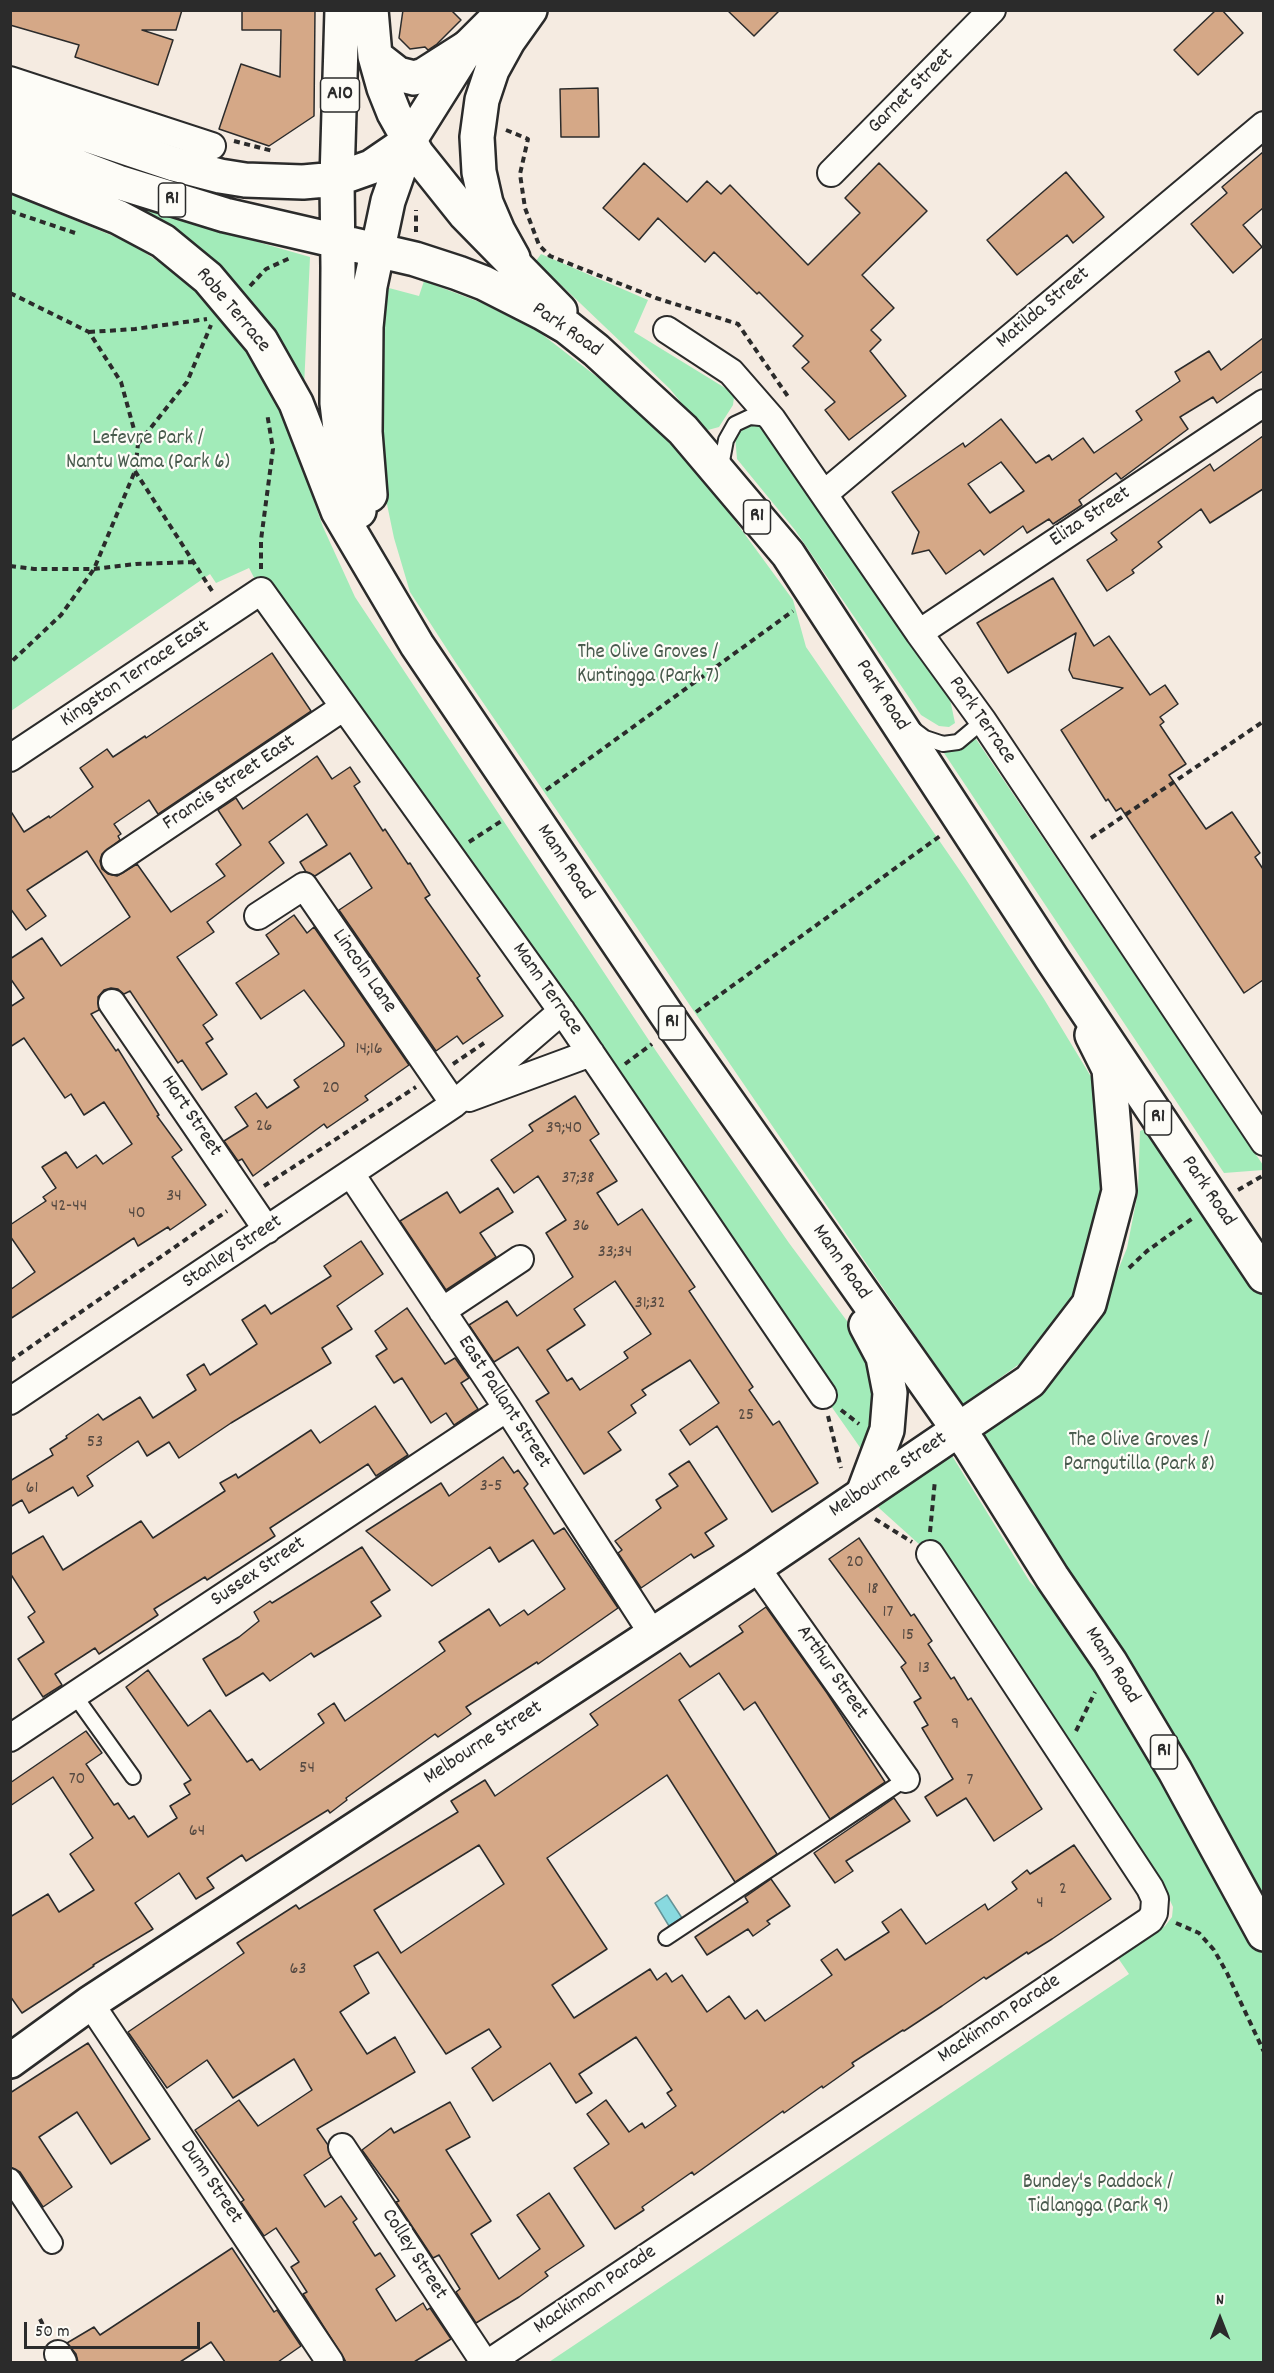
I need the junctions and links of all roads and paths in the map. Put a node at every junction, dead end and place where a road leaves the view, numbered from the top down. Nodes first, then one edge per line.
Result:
1 (342, 10) edge
2 (371, 10) edge
3 (505, 10) edge
4 (530, 10) edge
5 (992, 10) edge
6 (468, 47) junction
7 (375, 56) junction
8 (10, 80) edge
9 (10, 109) edge
10 (1263, 125) edge
11 (502, 129) dead end
12 (10, 141) edge
13 (409, 141) junction
14 (205, 144) joint
15 (284, 154) dead end
16 (831, 173) dead end
17 (10, 174) edge
18 (337, 178) junction
19 (10, 212) edge
20 (82, 235) dead end
21 (338, 242) junction
22 (376, 250) junction
23 (293, 257) dead end
24 (519, 268) junction
25 (248, 288) dead end
26 (10, 293) edge
27 (206, 311) dead end
28 (213, 318) junction
29 (219, 326) dead end
30 (667, 330) dead end
31 (88, 332) junction
32 (596, 350) junction
33 (790, 401) dead end
34 (1263, 402) edge
35 (267, 409) dead end
36 (772, 419) junction
37 (138, 444) junction
38 (135, 471) junction
39 (730, 484) junction
40 (824, 494) junction
41 (194, 562) junction
42 (10, 566) edge
43 (94, 569) junction
44 (261, 591) junction
45 (393, 605) junction
46 (796, 609) dead end
47 (227, 614) junction
48 (919, 633) junction
49 (10, 663) edge
50 (344, 707) junction
51 (889, 708) junction
52 (983, 721) junction
53 (1263, 721) edge
54 (10, 758) edge
55 (546, 790) dead end
56 (503, 820) dead end
57 (962, 820) junction
58 (1070, 852) junction
59 (450, 855) junction
60 (115, 861) dead end
61 (258, 916) dead end
62 (1052, 959) junction
63 (112, 1003) dead end
64 (562, 1011) junction
65 (693, 1014) dead end
66 (653, 1043) dead end
67 (591, 1053) junction
68 (607, 1077) junction
69 (454, 1104) junction
70 (1263, 1142) edge
71 (351, 1174) junction
72 (1263, 1175) edge
73 (1235, 1191) dead end
74 (231, 1208) dead end
75 (813, 1225) junction
76 (267, 1230) junction
77 (520, 1259) dead end
78 (1263, 1276) edge
79 (442, 1311) junction
80 (10, 1361) edge
81 (823, 1395) junction
82 (10, 1401) edge
83 (507, 1407) junction
84 (862, 1426) dead end
85 (958, 1429) junction
86 (841, 1468) dead end
87 (936, 1472) dead end
88 (867, 1505) junction
89 (930, 1554) junction
90 (756, 1567) junction
91 (652, 1633) junction
92 (1110, 1662) junction
93 (75, 1696) junction
94 (10, 1738) edge
95 (1063, 1756) junction
96 (133, 1777) dead end
97 (906, 1779) joint
98 (1154, 1913) junction
99 (1263, 1934) edge
100 (666, 1938) dead end
101 (90, 2003) junction
102 (1263, 2052) edge
103 (10, 2061) edge
104 (342, 2147) dead end
105 (10, 2179) edge
106 (52, 2243) dead end
107 (330, 2362) edge
108 (484, 2362) edge
109 (490, 2362) edge

1 - 18 main road, A10
2 - 7 main road, A10
3 - 6 main road
4 - 24 main road
5 - 16 street, Garnet Street
6 - 7 main road
6 - 13 main road
7 - 13 main road, A10
8 - 14 street
9 - 18 main road
10 - 40 street, Matilda Street
11 - 33 path
12 - 21 main road, R1
13 - 18 main road
13 - 22 main road
13 - 24 main road
14 - 15 path
17 - 45 main road, Robe Terrace / R1
18 - 21 main road
19 - 20 path
21 - 22 main road, R1
21 - 45 main road
22 - 32 main road, Park Road / R1
22 - 45 main road
23 - 25 path
24 - 32 main road
26 - 31 path
27 - 28 path
28 - 29 path
28 - 31 path
28 - 37 path
30 - 36 street, Park Terrace
31 - 37 path
32 - 39 main road, Park Road / R1
34 - 48 street, Eliza Street
35 - 44 path
36 - 39 lane
36 - 40 street, Park Terrace
37 - 38 path
38 - 41 path
38 - 43 path
39 - 51 main road, Park Road / R1
40 - 48 street, Park Terrace
41 - 43 path
41 - 47 path
42 - 43 path
43 - 49 path
44 - 47 street, Kingston Terrace East
44 - 50 street, Mann Terrace
45 - 75 main road, Mann Road / R1
46 - 55 path
47 - 54 street, Kingston Terrace East
48 - 52 street, Park Terrace
50 - 59 street, Mann Terrace
50 - 60 street, Francis Street East
51 - 52 lane
51 - 57 main road, Park Road / R1
52 - 58 street, Park Terrace
53 - 58 path
56 - 59 path
57 - 62 main road, Park Road / R1
57 - 65 path
58 - 70 street, Park Terrace
59 - 64 street, Mann Terrace
61 - 69 street, Lincoln Lane
62 - 78 main road, Park Road / R1
62 - 85 main road, Melbourne Street
63 - 76 street, Hart Street
64 - 67 street, Mann Terrace
64 - 69 street, Stanley Street
66 - 68 path
67 - 68 street, Mann Terrace
67 - 69 street, Stanley Street
68 - 81 street, Mann Terrace
69 - 71 street, Stanley Street
71 - 76 street, Stanley Street
71 - 79 street, East Pallant Street
72 - 73 path
74 - 80 path
75 - 85 main road, Mann Road / R1
75 - 88 main road
76 - 82 street, Stanley Street
77 - 79 street
79 - 83 street, East Pallant Street
81 - 84 path
81 - 86 path
83 - 91 street, East Pallant Street
83 - 93 street, Sussex Street
85 - 88 main road, Melbourne Street
85 - 92 main road, Mann Road / R1
87 - 89 path
88 - 89 path
88 - 90 main road, Melbourne Street
89 - 95 street
90 - 91 main road, Melbourne Street
90 - 97 street, Arthur Street
91 - 101 main road, Melbourne Street
92 - 95 path
92 - 99 main road, Mann Road / R1
93 - 94 street, Sussex Street
93 - 96 lane
95 - 98 street
97 - 100 lane
98 - 102 path
98 - 109 street, Mackinnon Parade
101 - 103 main road, Melbourne Street
101 - 107 street, Dunn Street
104 - 108 street, Colley Street
105 - 106 street

